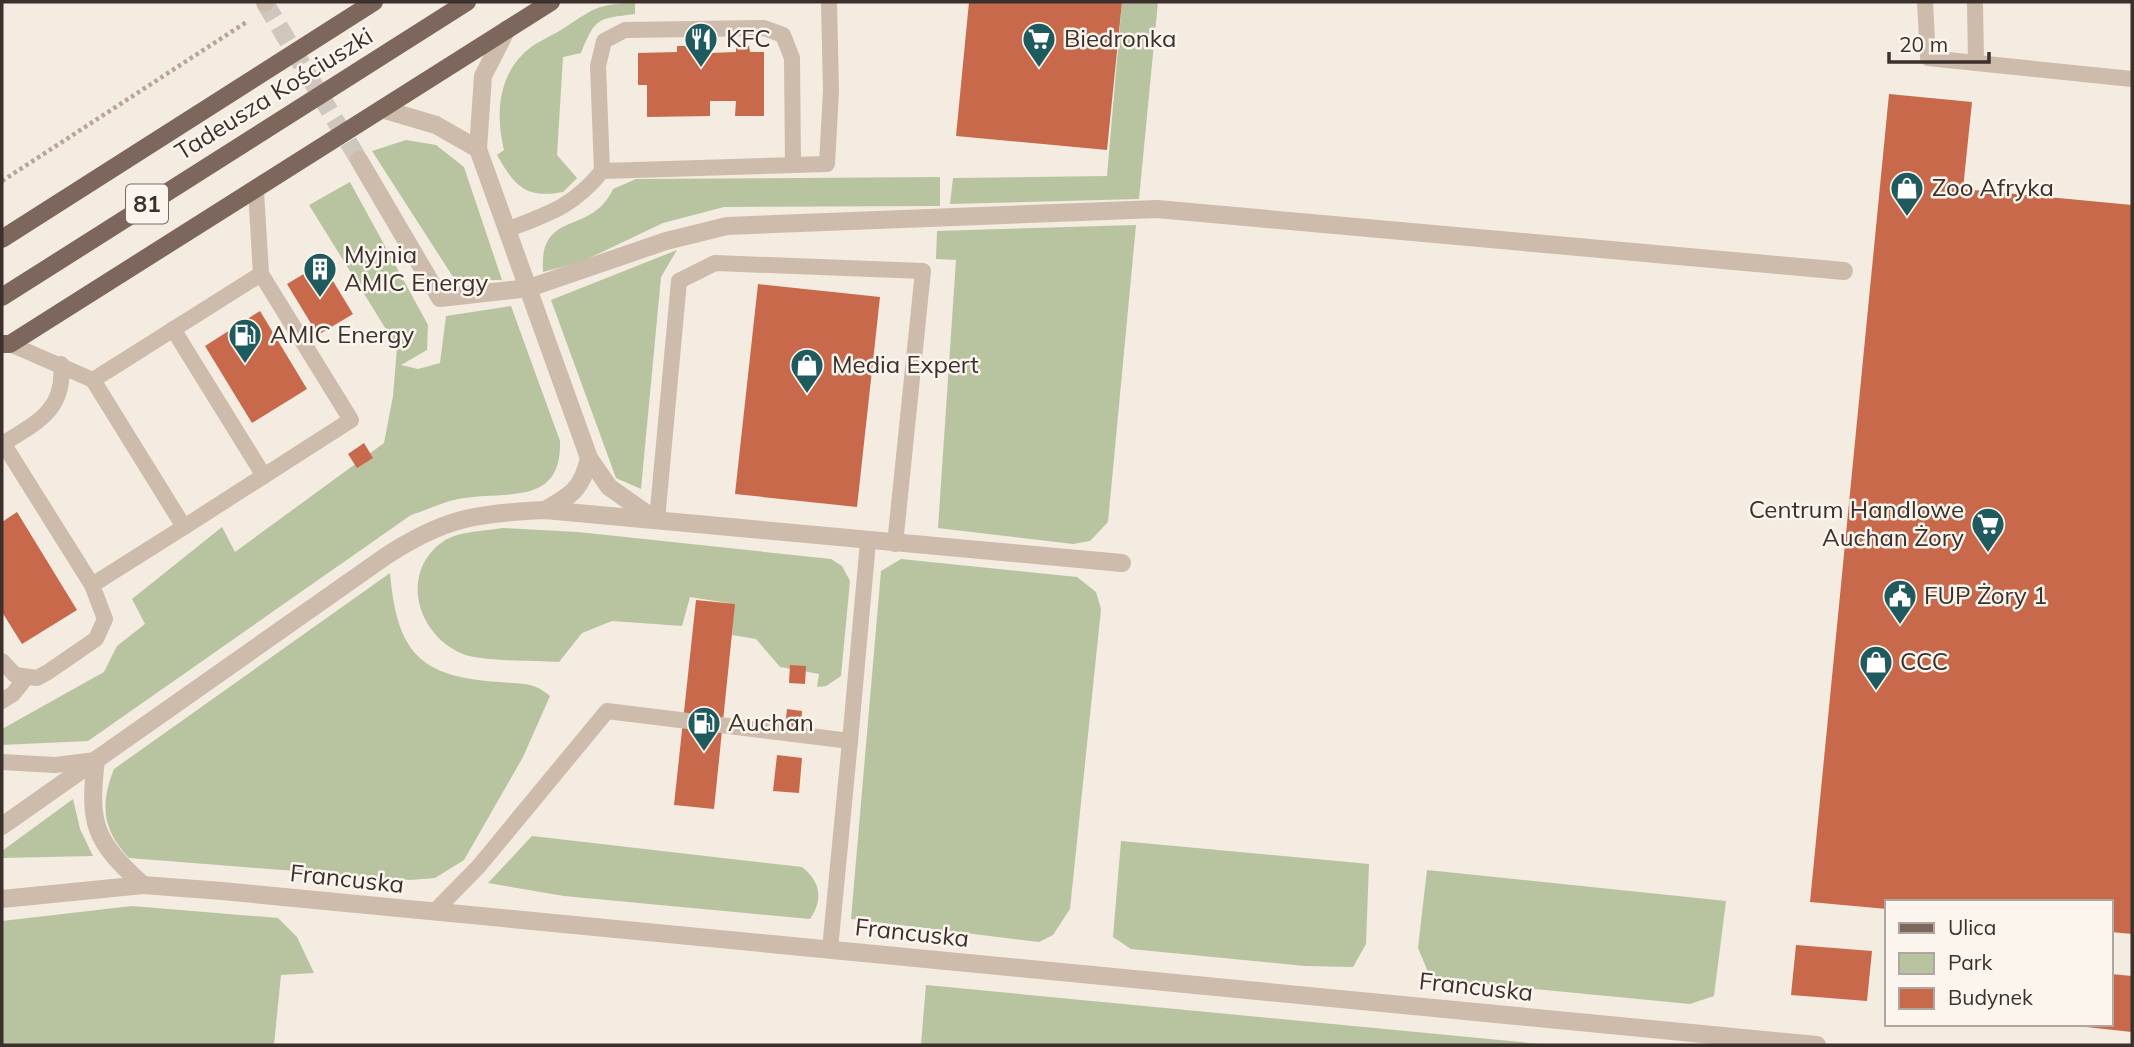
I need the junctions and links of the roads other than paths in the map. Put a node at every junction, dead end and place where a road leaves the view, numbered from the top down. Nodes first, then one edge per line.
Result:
1 (374, 2) edge
2 (467, 2) edge
3 (551, 2) edge
4 (829, 2) edge
5 (1925, 2) edge
6 (1975, 2) edge
7 (507, 29) junction
8 (1976, 63) junction
9 (2132, 79) edge
10 (382, 109) junction
11 (478, 149) junction
12 (359, 160) tunnel mouth
13 (793, 164) junction
14 (602, 171) junction
15 (256, 191) junction
16 (509, 229) junction
17 (2, 239) edge
18 (1844, 271) dead end
19 (261, 274) junction
20 (529, 288) junction
21 (2, 296) edge
22 (173, 329) junction
23 (6, 344) edge
24 (61, 364) junction
25 (93, 380) junction
26 (2, 444) edge
27 (589, 458) junction
28 (264, 476) junction
29 (545, 510) junction
30 (657, 520) junction
31 (184, 527) junction
32 (868, 542) junction
33 (895, 544) junction
34 (1122, 563) dead end
35 (92, 585) junction
36 (2, 661) edge
37 (25, 679) junction
38 (2, 701) edge
39 (850, 741) junction
40 (96, 760) junction
41 (2, 762) edge
42 (2, 826) edge
43 (143, 885) junction
44 (2, 900) edge
45 (434, 912) junction
46 (830, 949) junction
47 (1817, 1045) edge

1 - 17 main road, Tadeusza Kościuszki / 81
2 - 21 main road, Tadeusza Kościuszki / 81
3 - 7 main road
4 - 13 lane
5 - 8 lane
6 - 8 lane
7 - 10 main road
7 - 11 street
8 - 9 lane
10 - 11 street
10 - 15 main road
11 - 16 street
12 - 20 street
13 - 14 lane
13 - 14 lane
14 - 16 lane
15 - 19 lane
15 - 23 main road
16 - 20 street
18 - 20 street
19 - 22 lane
19 - 28 lane
20 - 27 street
22 - 25 lane
22 - 28 lane
23 - 24 lane
24 - 25 lane
24 - 26 lane
25 - 31 lane
26 - 35 lane
27 - 29 street
27 - 30 street
28 - 31 lane
29 - 30 street
29 - 40 street
30 - 32 street
30 - 33 lane
31 - 35 lane
32 - 33 street
32 - 39 lane
33 - 34 street
35 - 37 lane
36 - 37 lane
37 - 38 lane
39 - 45 lane
39 - 46 lane
40 - 41 lane
40 - 42 street
40 - 43 street
43 - 44 street, Francuska
43 - 45 street, Francuska
45 - 46 street, Francuska
46 - 47 street, Francuska

